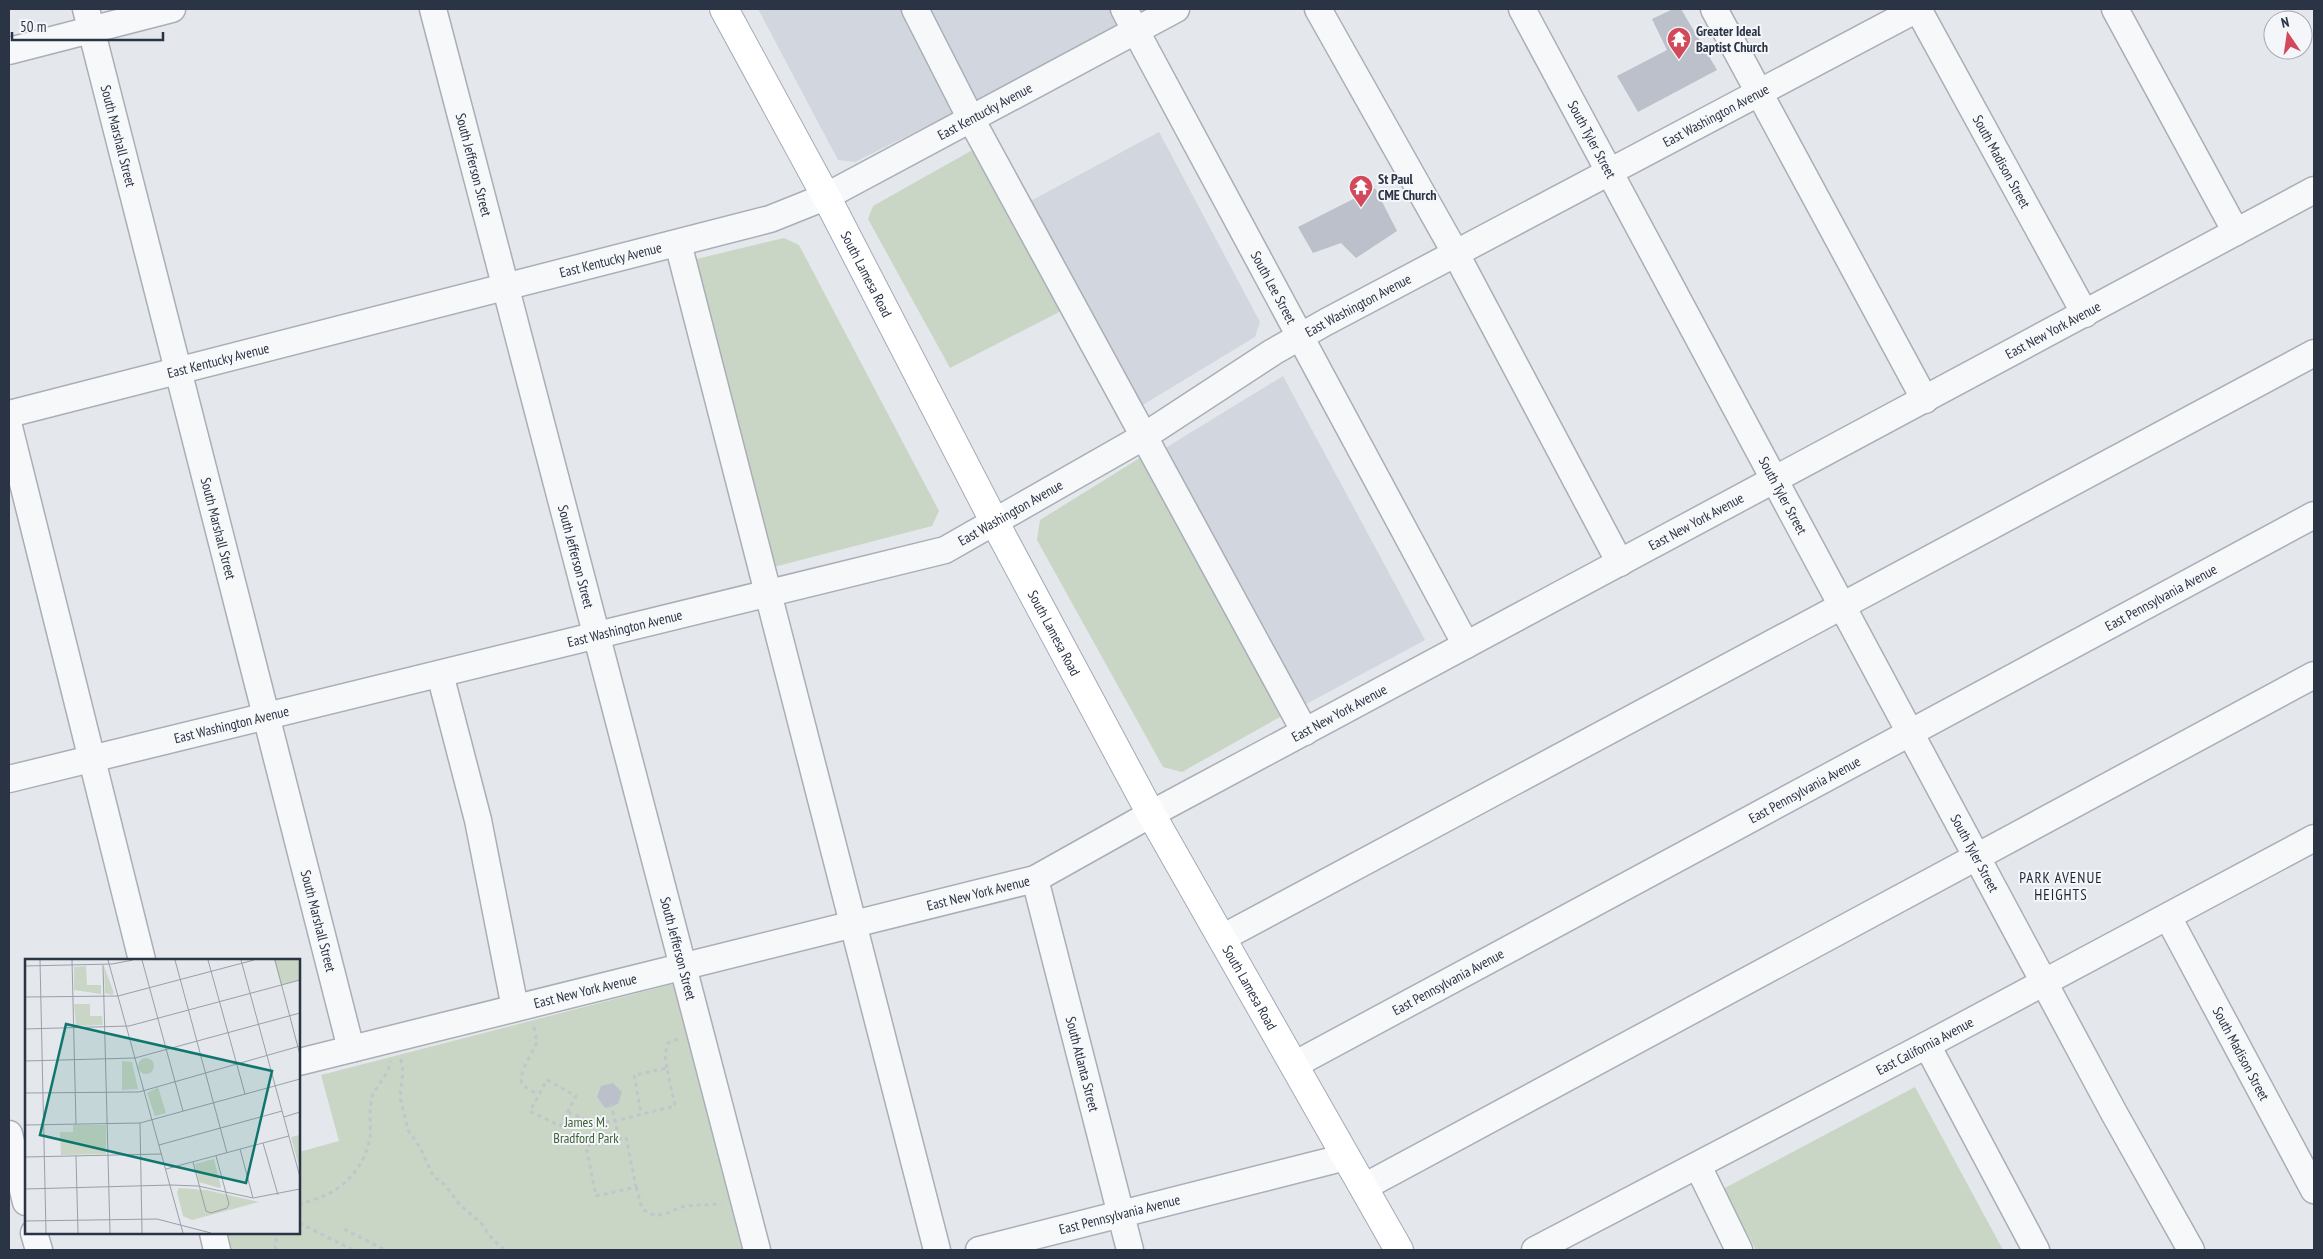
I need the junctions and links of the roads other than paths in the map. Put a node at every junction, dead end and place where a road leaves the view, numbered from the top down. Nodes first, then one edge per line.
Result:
1 (172, 9) edge
2 (433, 9) edge
3 (724, 9) edge
4 (915, 9) edge
5 (1176, 9) edge
6 (1318, 9) edge
7 (1522, 9) edge
8 (1714, 9) edge
9 (1918, 9) edge
10 (2115, 9) edge
11 (89, 19) edge
12 (1130, 20) edge
13 (9, 50) edge
14 (1759, 94) junction
15 (971, 119) junction
16 (1609, 172) junction
17 (2314, 190) edge
18 (825, 197) junction
19 (2236, 232) junction
20 (678, 243) junction
21 (1456, 254) junction
22 (506, 286) junction
23 (2084, 314) junction
24 (1300, 337) junction
25 (2314, 353) edge
26 (179, 371) junction
27 (1925, 400) junction
28 (9, 414) edge
29 (9, 427) edge
30 (1143, 437) junction
31 (1774, 481) junction
32 (2314, 515) edge
33 (994, 521) junction
34 (1620, 563) junction
35 (766, 595) junction
36 (1842, 606) junction
37 (596, 636) junction
38 (1466, 646) junction
39 (440, 674) junction
40 (2314, 675) edge
41 (268, 716) junction
42 (1305, 732) junction
43 (1911, 733) junction
44 (91, 759) junction
45 (9, 780) edge
46 (1151, 814) junction
47 (2314, 838) edge
48 (1977, 856) junction
49 (1035, 879) junction
50 (2168, 917) junction
51 (854, 923) junction
52 (1222, 938) junction
53 (142, 959) edge
54 (683, 966) junction
55 (2044, 983) junction
56 (524, 1015) junction
57 (1927, 1045) junction
58 (351, 1049) junction
59 (300, 1062) edge
60 (1294, 1065) junction
61 (25, 1131) edge
62 (9, 1135) edge
63 (1346, 1157) junction
64 (1698, 1166) junction
65 (1364, 1187) junction
66 (2314, 1190) edge
67 (25, 1198) edge
68 (1121, 1214) junction
69 (34, 1234) edge
70 (213, 1234) edge
71 (1575, 1241) edge
72 (39, 1250) edge
73 (217, 1250) edge
74 (757, 1250) edge
75 (937, 1250) edge
76 (980, 1250) edge
77 (1130, 1250) edge
78 (1399, 1250) edge
79 (1535, 1250) edge
80 (1739, 1250) edge
81 (2036, 1250) edge
82 (2190, 1250) edge

1 - 11 street
2 - 22 street, South Jefferson Street
3 - 18 main road, South Lamesa Road
4 - 15 street
5 - 12 street, East Kentucky Avenue
6 - 21 street
7 - 16 street, South Tyler Street
8 - 14 street
9 - 14 street, East Washington Avenue
9 - 23 street, South Madison Street
10 - 19 street
11 - 13 street
11 - 26 street, South Marshall Street
12 - 15 street, East Kentucky Avenue
12 - 24 street, South Lee Street
14 - 16 street, East Washington Avenue
14 - 27 street
15 - 18 street, East Kentucky Avenue
15 - 30 street
16 - 21 street, East Washington Avenue
16 - 31 street, South Tyler Street
17 - 19 street, East New York Avenue
18 - 20 street, East Kentucky Avenue
18 - 33 main road, South Lamesa Road
19 - 23 street, East New York Avenue
20 - 22 street, East Kentucky Avenue
20 - 35 street
21 - 24 street, East Washington Avenue
21 - 34 street
22 - 26 street, East Kentucky Avenue
22 - 37 street, South Jefferson Street
23 - 27 street, East New York Avenue
24 - 30 street, East Washington Avenue
24 - 38 street, South Lee Street
25 - 36 street
26 - 28 street, East Kentucky Avenue
26 - 41 street, South Marshall Street
27 - 31 street, East New York Avenue
29 - 44 street
30 - 33 street, East Washington Avenue
30 - 42 street
31 - 34 street, East New York Avenue
31 - 36 street, South Tyler Street
32 - 43 street, East Pennsylvania Avenue
33 - 35 street, East Washington Avenue
33 - 46 main road, South Lamesa Road
34 - 38 street, East New York Avenue
35 - 37 street, East Washington Avenue
35 - 51 street
36 - 43 street, South Tyler Street
36 - 52 street
37 - 39 street, East Washington Avenue
37 - 54 street, South Jefferson Street
38 - 42 street, East New York Avenue
39 - 41 street, East Washington Avenue
39 - 56 street
40 - 48 street
41 - 44 street, East Washington Avenue
41 - 58 street, South Marshall Street
42 - 46 street, East New York Avenue
43 - 48 street, South Tyler Street
43 - 60 street, East Pennsylvania Avenue
44 - 45 street, East Washington Avenue
44 - 53 street
46 - 49 street, East New York Avenue
46 - 52 main road, South Lamesa Road
47 - 50 street, East California Avenue
48 - 55 street, South Tyler Street
48 - 65 street
49 - 51 street, East New York Avenue
49 - 68 street, South Atlanta Street
50 - 55 street, East California Avenue
50 - 66 street, South Madison Street
51 - 54 street, East New York Avenue
51 - 75 street
52 - 60 main road, South Lamesa Road
54 - 56 street, East New York Avenue
54 - 74 street, South Jefferson Street
55 - 57 street, East California Avenue
55 - 82 street, South Tyler Street
56 - 58 street, East New York Avenue
57 - 64 street, East California Avenue
57 - 81 street
58 - 59 street, East New York Avenue
60 - 63 main road, South Lamesa Road
61 - 62 street
62 - 67 street
63 - 65 main road, South Lamesa Road
63 - 68 street, East Pennsylvania Avenue
64 - 71 street, East California Avenue
64 - 80 street
65 - 78 main road, South Lamesa Road
68 - 76 street, East Pennsylvania Avenue
68 - 77 street, South Atlanta Street
69 - 72 street
70 - 73 street
71 - 79 street, East California Avenue

